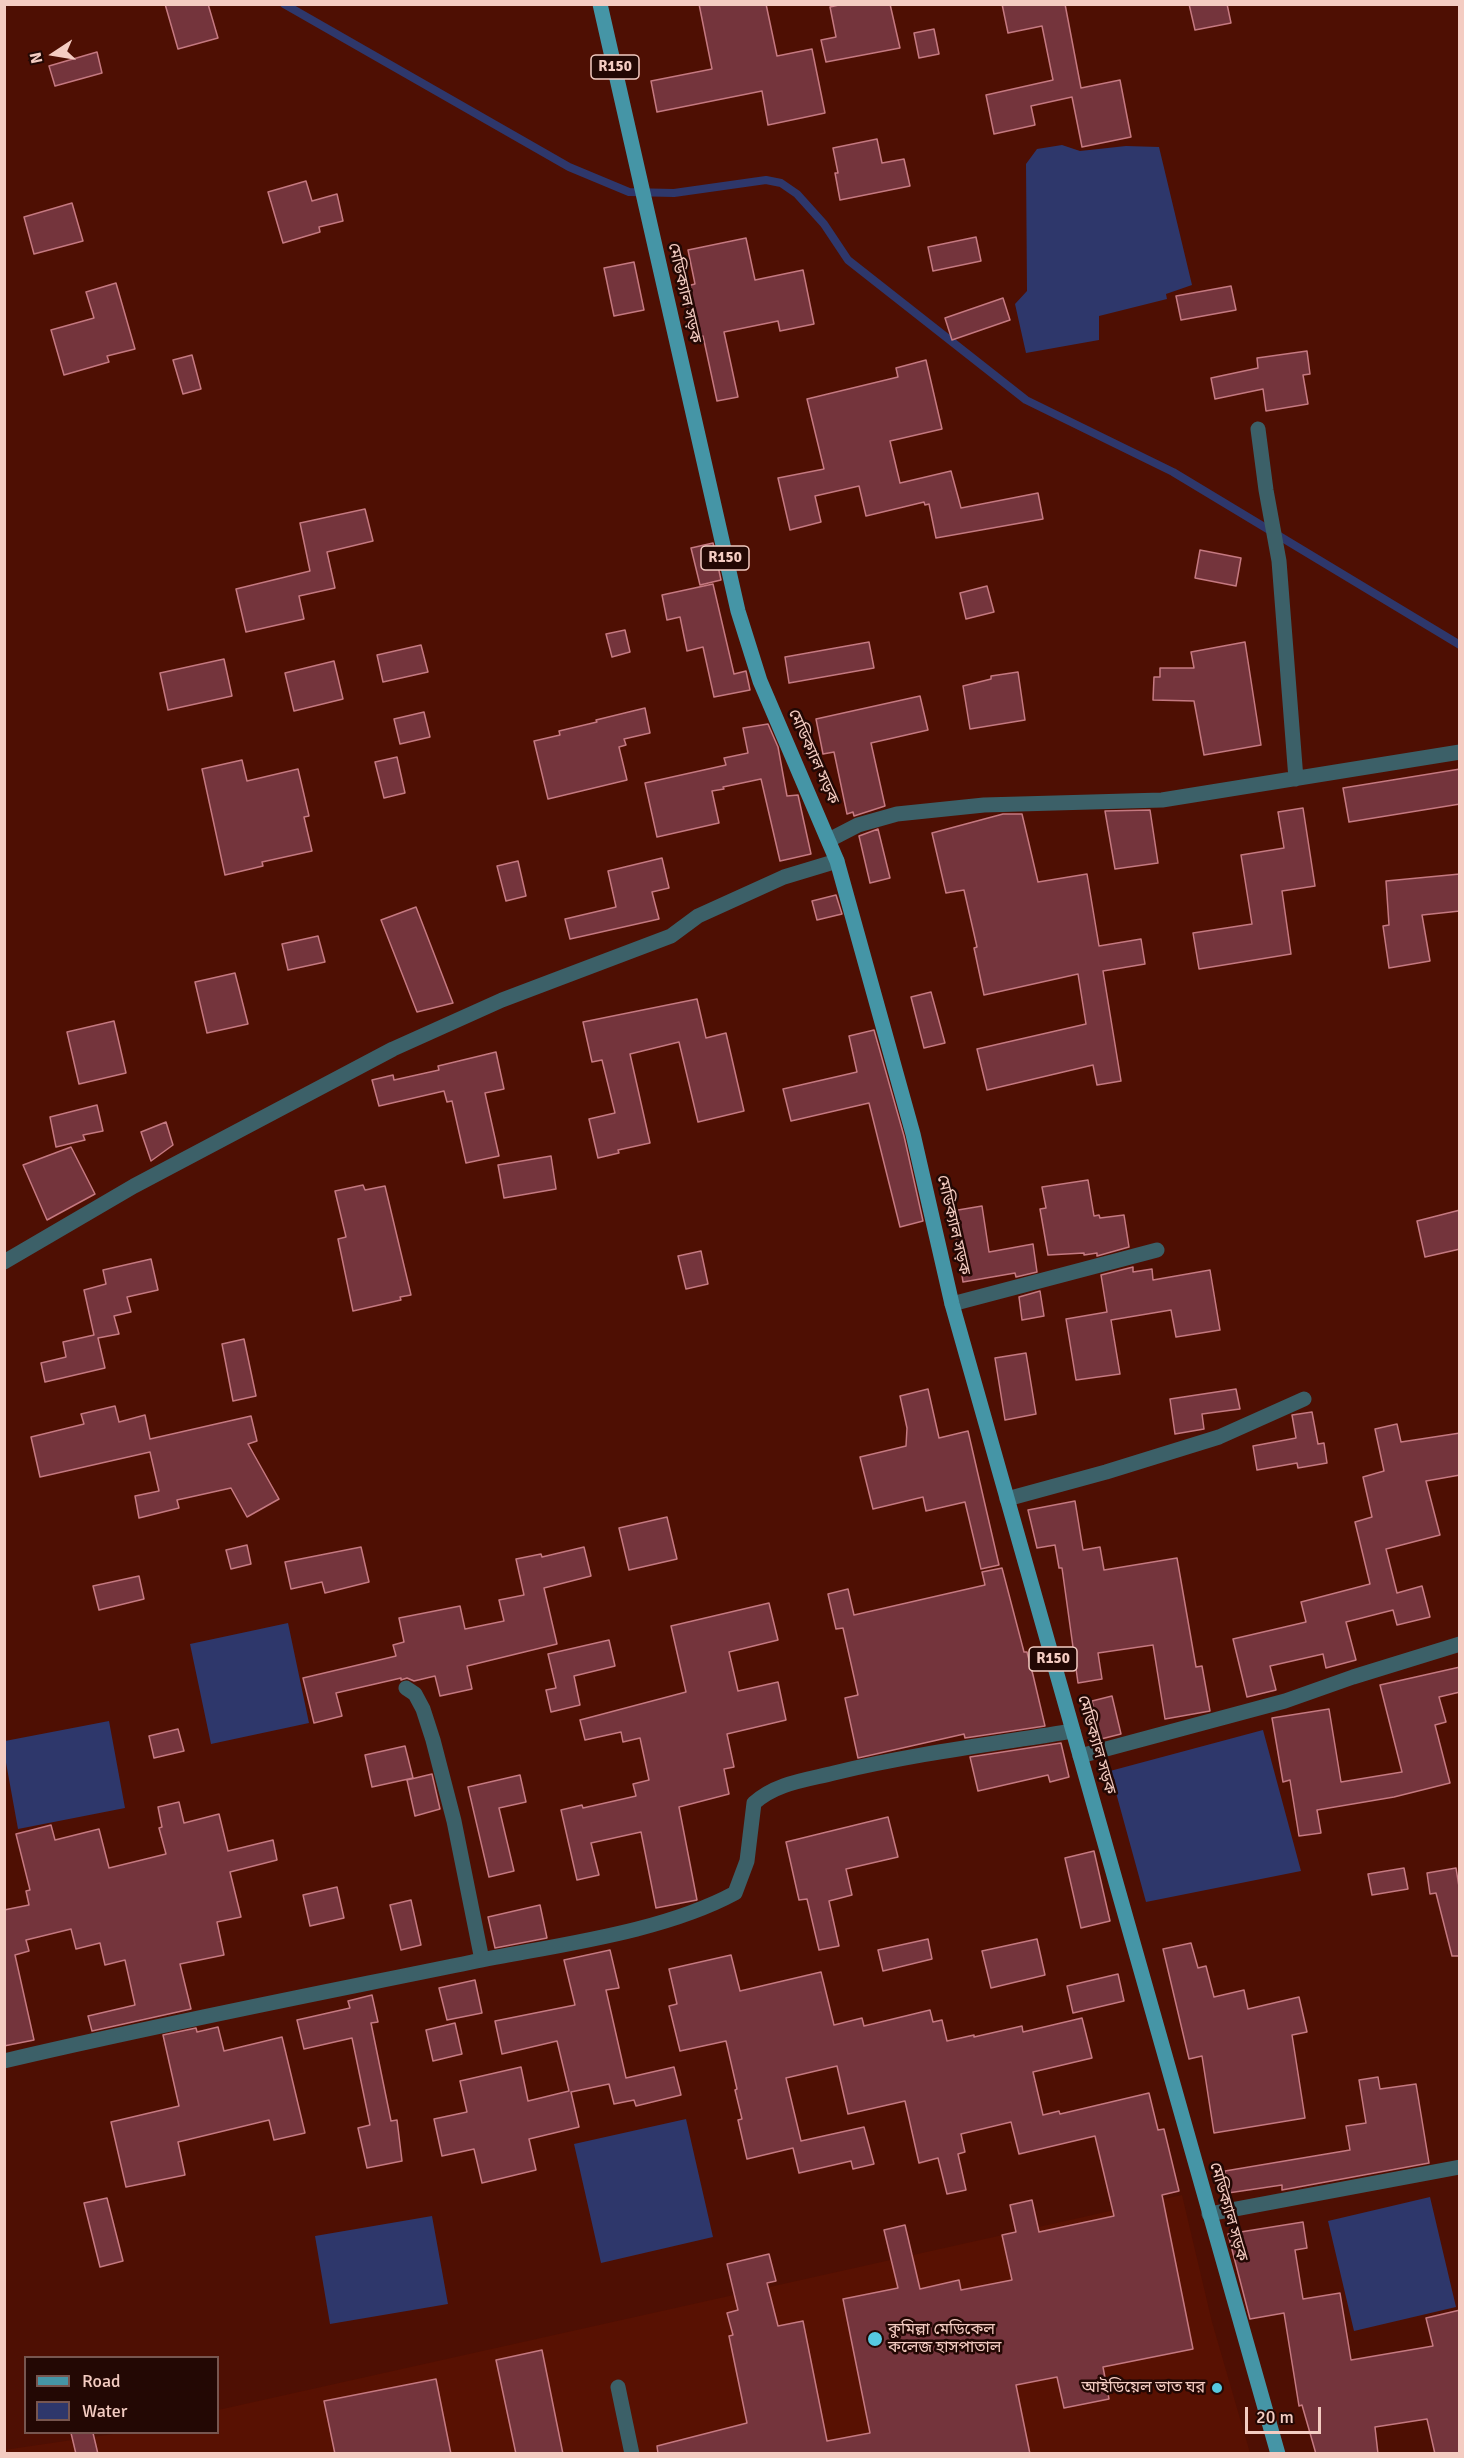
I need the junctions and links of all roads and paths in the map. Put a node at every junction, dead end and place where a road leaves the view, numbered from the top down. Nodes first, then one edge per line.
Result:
1 (600, 4) edge
2 (1258, 429) dead end
3 (1460, 752) edge
4 (1296, 779) junction
5 (829, 840) junction
6 (837, 861) junction
7 (1157, 1250) dead end
8 (4, 1262) edge
9 (952, 1304) junction
10 (1304, 1399) dead end
11 (1007, 1499) junction
12 (1460, 1644) edge
13 (406, 1688) dead end
14 (1073, 1731) junction
15 (1080, 1756) junction
16 (482, 1960) junction
17 (4, 2061) edge
18 (1460, 2167) edge
19 (1209, 2214) junction
20 (618, 2387) dead end
21 (632, 2454) edge
22 (1278, 2454) edge

1 - 5 main road, মেডিক্যাল সড়ক / R150
2 - 4 street
3 - 4 street
4 - 5 street
5 - 6 main road, মেডিক্যাল সড়ক / R150
6 - 8 street
6 - 9 main road, মেডিক্যাল সড়ক / R150
7 - 9 street
9 - 11 main road, মেডিক্যাল সড়ক / R150
10 - 11 street
11 - 14 main road, মেডিক্যাল সড়ক / R150
12 - 15 street
13 - 16 street
14 - 15 main road, মেডিক্যাল সড়ক / R150
14 - 16 street
15 - 19 main road, মেডিক্যাল সড়ক / R150
16 - 17 street
18 - 19 street
19 - 22 main road, মেডিক্যাল সড়ক / R150
20 - 21 street

